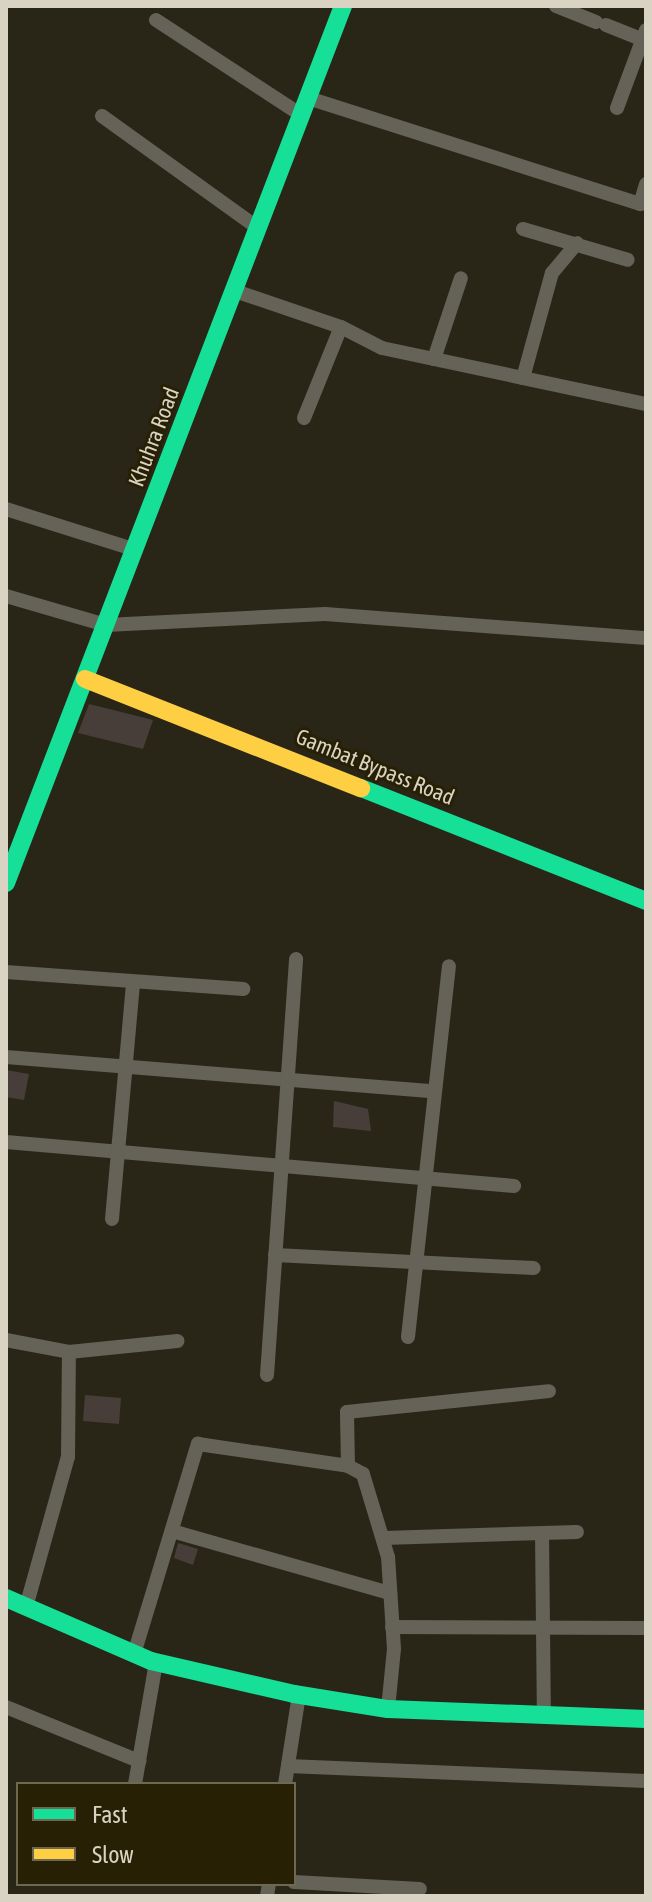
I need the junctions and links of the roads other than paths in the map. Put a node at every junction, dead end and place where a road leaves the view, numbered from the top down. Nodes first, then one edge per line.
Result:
1 (343, 6) edge
2 (556, 6) edge
3 (156, 20) dead end
4 (645, 37) edge
5 (305, 107) junction
6 (617, 108) dead end
7 (102, 116) dead end
8 (646, 184) edge
9 (258, 228) junction
10 (523, 229) dead end
11 (577, 243) junction
12 (628, 260) dead end
13 (461, 278) dead end
14 (235, 291) junction
15 (341, 327) junction
16 (434, 359) junction
17 (523, 378) junction
18 (646, 404) edge
19 (304, 418) dead end
20 (6, 509) edge
21 (136, 550) junction
22 (6, 596) edge
23 (106, 625) junction
24 (646, 638) edge
25 (85, 679) junction
26 (10, 860) edge
27 (6, 883) edge
28 (646, 901) edge
29 (296, 959) dead end
30 (449, 966) dead end
31 (6, 972) edge
32 (133, 982) junction
33 (243, 989) dead end
34 (6, 1057) edge
35 (126, 1069) junction
36 (285, 1080) junction
37 (433, 1091) junction
38 (6, 1142) edge
39 (118, 1151) junction
40 (280, 1161) junction
41 (424, 1177) junction
42 (514, 1186) dead end
43 (112, 1219) dead end
44 (275, 1255) junction
45 (415, 1262) junction
46 (534, 1268) dead end
47 (408, 1337) dead end
48 (6, 1340) edge
49 (177, 1341) dead end
50 (69, 1352) junction
51 (267, 1375) dead end
52 (549, 1391) dead end
53 (348, 1466) junction
54 (172, 1531) junction
55 (577, 1532) dead end
56 (542, 1533) junction
57 (384, 1538) junction
58 (390, 1593) junction
59 (6, 1598) edge
60 (26, 1607) junction
61 (392, 1627) junction
62 (544, 1627) junction
63 (646, 1628) edge
64 (134, 1654) junction
65 (156, 1662) junction
66 (299, 1695) junction
67 (6, 1707) edge
68 (388, 1709) junction
69 (544, 1717) junction
70 (646, 1719) edge
71 (139, 1761) junction
72 (288, 1766) junction
73 (646, 1781) edge
74 (135, 1782) edge
75 (285, 1782) edge
76 (296, 1882) edge
77 (420, 1889) dead end

1 - 5 street, Khuhra Road
2 - 4 street
3 - 5 street
4 - 6 street
5 - 8 street
5 - 9 street, Khuhra Road
7 - 9 street
9 - 14 street, Khuhra Road
10 - 11 street
11 - 12 street
11 - 17 street
13 - 16 street
14 - 15 street
14 - 21 street, Khuhra Road
15 - 16 street
15 - 19 street
16 - 17 street
17 - 18 street
20 - 21 street
21 - 23 street, Khuhra Road
22 - 23 street
23 - 24 street
23 - 25 street, Khuhra Road
25 - 26 street, Khuhra Road
25 - 28 street, Gambat Bypass Road
26 - 27 street, Khuhra Road
29 - 36 street
30 - 37 street
31 - 32 street
32 - 33 street
32 - 35 street
34 - 35 street
35 - 36 street
35 - 39 street
36 - 37 street
36 - 40 street
37 - 41 street
38 - 39 street
39 - 40 street
39 - 43 street
40 - 41 street
40 - 44 street
41 - 42 street
41 - 45 street
44 - 45 street
44 - 51 street
45 - 46 street
45 - 47 street
48 - 50 street
49 - 50 street
50 - 60 street
52 - 53 street
53 - 54 street
53 - 57 street
54 - 58 street
54 - 64 street
55 - 56 street
56 - 57 street
56 - 62 street
57 - 58 street
58 - 61 street
59 - 60 street
60 - 64 street
61 - 62 street
61 - 68 street
62 - 63 street
62 - 69 street
64 - 65 street
65 - 66 street
65 - 71 street
66 - 68 street
66 - 72 street
67 - 71 street
68 - 69 street
69 - 70 street
71 - 74 street
72 - 73 street
72 - 75 street
76 - 77 street

